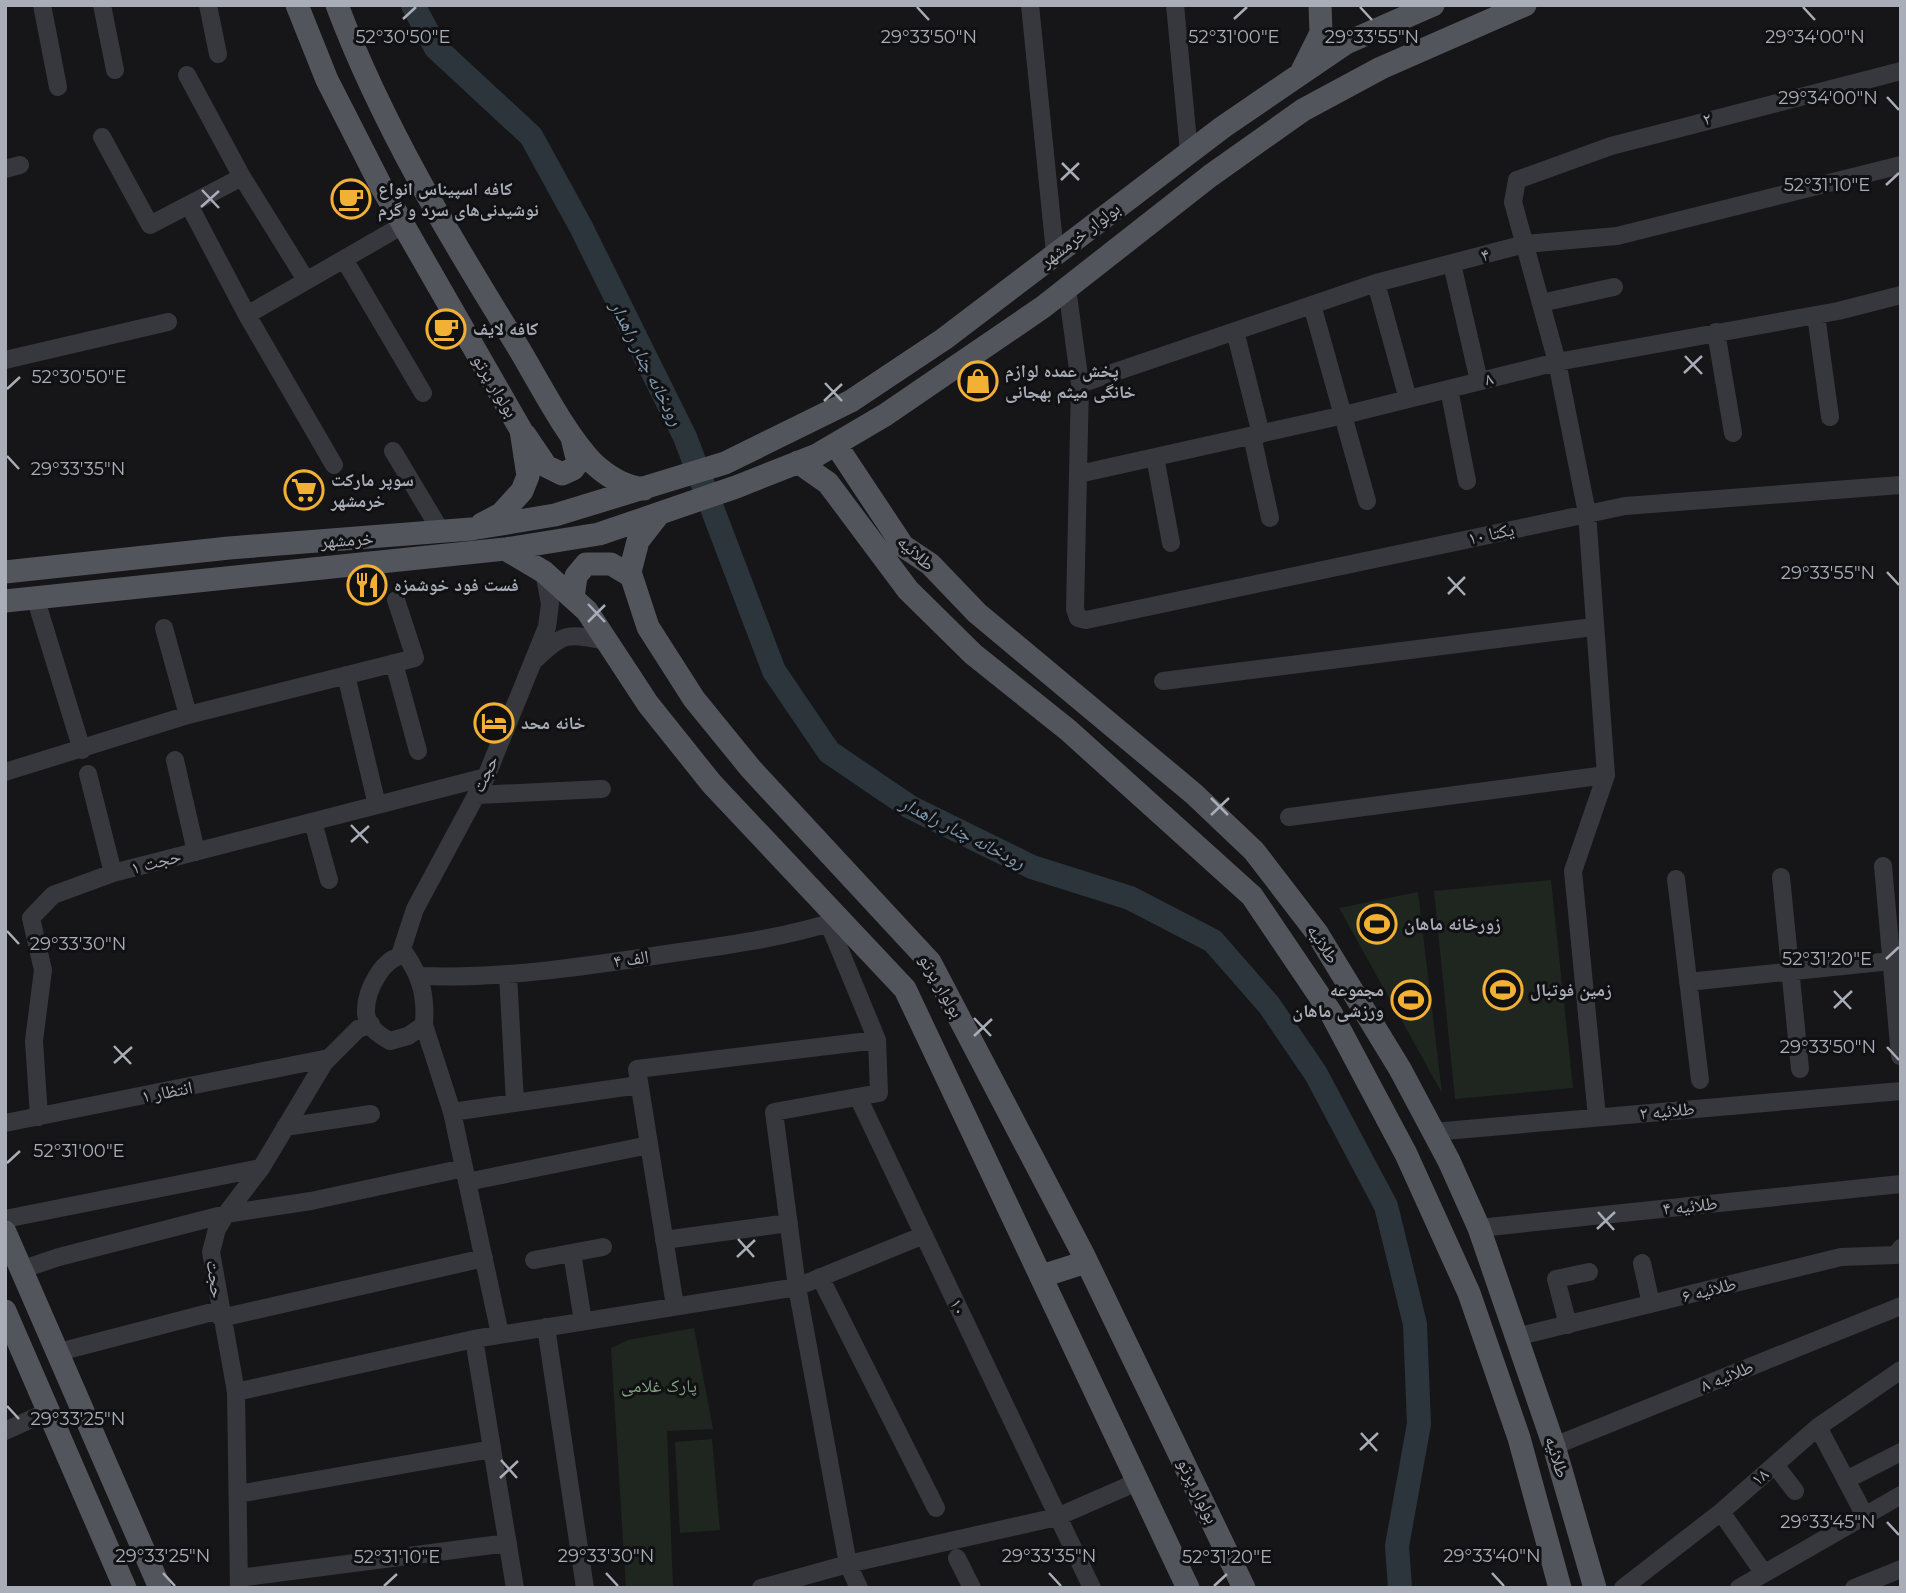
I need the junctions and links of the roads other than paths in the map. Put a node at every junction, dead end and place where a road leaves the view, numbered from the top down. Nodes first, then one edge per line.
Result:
1 (42, 5) edge
2 (102, 5) edge
3 (208, 5) edge
4 (298, 5) edge
5 (337, 5) edge
6 (1030, 5) edge
7 (1175, 5) edge
8 (1321, 5) edge
9 (1433, 5) edge
10 (1525, 5) edge
11 (1346, 43) junction
12 (218, 54) dead end
13 (115, 70) dead end
14 (1901, 71) edge
15 (1300, 74) junction
16 (187, 75) dead end
17 (58, 87) dead end
18 (102, 137) dead end
19 (1189, 152) junction
20 (1901, 165) edge
21 (242, 177) junction
22 (189, 205) junction
23 (403, 225) junction
24 (1525, 244) junction
25 (1055, 253) junction
26 (344, 259) junction
27 (1452, 264) junction
28 (306, 280) junction
29 (1376, 284) junction
30 (1615, 287) dead end
31 (1068, 288) junction
32 (1901, 295) edge
33 (1541, 303) junction
34 (1312, 305) junction
35 (247, 315) junction
36 (1816, 315) junction
37 (168, 322) dead end
38 (1235, 331) junction
39 (1716, 332) junction
40 (5, 359) edge
41 (1556, 362) junction
42 (1479, 381) junction
43 (1080, 384) junction
44 (1449, 389) junction
45 (423, 393) dead end
46 (1408, 399) junction
47 (1344, 415) junction
48 (1830, 417) dead end
49 (564, 422) junction
50 (521, 430) junction
51 (1733, 433) dead end
52 (1257, 435) junction
53 (836, 445) junction
54 (393, 451) dead end
55 (1155, 457) junction
56 (798, 462) junction
57 (334, 465) dead end
58 (1079, 474) junction
59 (683, 478) joint
60 (1467, 481) dead end
61 (1901, 485) edge
62 (644, 489) junction
63 (1367, 500) dead end
64 (1587, 513) junction
65 (659, 514) junction
66 (1270, 518) dead end
67 (471, 530) junction
68 (442, 533) junction
69 (1171, 543) dead end
70 (236, 547) junction
71 (505, 549) junction
72 (5, 572) edge
73 (544, 572) junction
74 (240, 575) junction
75 (631, 576) junction
76 (35, 597) junction
77 (573, 598) junction
78 (396, 600) dead end
79 (5, 601) edge
80 (1593, 627) junction
81 (164, 628) dead end
82 (607, 641) junction
83 (394, 663) junction
84 (530, 666) junction
85 (346, 675) junction
86 (1163, 681) dead end
87 (188, 715) junction
88 (82, 750) junction
89 (418, 751) dead end
90 (175, 760) dead end
91 (751, 769) junction
92 (5, 772) edge
93 (88, 774) dead end
94 (1606, 775) junction
95 (486, 777) junction
96 (602, 789) dead end
97 (476, 794) junction
98 (722, 795) junction
99 (377, 805) junction
100 (1289, 817) dead end
101 (313, 822) junction
102 (196, 852) junction
103 (1883, 866) dead end
104 (113, 873) junction
105 (1781, 877) dead end
106 (1676, 879) dead end
107 (329, 880) dead end
108 (834, 922) junction
109 (400, 956) junction
110 (1896, 961) edge
111 (1790, 972) junction
112 (508, 974) junction
113 (420, 976) junction
114 (1688, 982) junction
115 (371, 1024) junction
116 (424, 1025) junction
117 (877, 1040) junction
118 (1900, 1056) edge
119 (329, 1058) junction
120 (1800, 1069) dead end
121 (638, 1077) junction
122 (1700, 1080) dead end
123 (1901, 1090) edge
124 (858, 1097) junction
125 (515, 1103) junction
126 (452, 1112) junction
127 (371, 1114) dead end
128 (39, 1117) junction
129 (1598, 1117) junction
130 (5, 1124) edge
131 (285, 1127) junction
132 (1433, 1132) junction
133 (649, 1145) junction
134 (261, 1168) junction
135 (466, 1175) junction
136 (1901, 1184) edge
137 (226, 1214) junction
138 (5, 1219) edge
139 (789, 1223) junction
140 (1479, 1228) junction
141 (5, 1232) edge
142 (924, 1235) junction
143 (664, 1240) junction
144 (603, 1247) dead end
145 (1901, 1248) edge
146 (572, 1253) junction
147 (484, 1258) junction
148 (534, 1260) dead end
149 (1086, 1262) junction
150 (1642, 1263) dead end
151 (23, 1269) junction
152 (1589, 1272) dead end
153 (1042, 1276) junction
154 (820, 1277) junction
155 (797, 1287) junction
156 (1651, 1304) junction
157 (675, 1306) junction
158 (1901, 1306) edge
159 (5, 1311) edge
160 (220, 1314) junction
161 (583, 1321) junction
162 (1568, 1325) junction
163 (546, 1327) junction
164 (500, 1334) junction
165 (1516, 1337) junction
166 (474, 1339) junction
167 (59, 1352) junction
168 (1901, 1370) edge
169 (236, 1392) junction
170 (49, 1411) junction
171 (1818, 1427) junction
172 (5, 1431) edge
173 (1554, 1446) junction
174 (492, 1449) junction
175 (1901, 1452) edge
176 (1775, 1465) junction
177 (1846, 1480) junction
178 (1137, 1482) junction
179 (1795, 1491) dead end
180 (238, 1494) junction
181 (1901, 1496) edge
182 (936, 1508) dead end
183 (1721, 1512) junction
184 (1864, 1514) junction
185 (1057, 1517) junction
186 (140, 1536) junction
187 (508, 1543) junction
188 (108, 1548) junction
189 (957, 1558) dead end
190 (848, 1564) junction
191 (1901, 1569) edge
192 (1763, 1572) junction
193 (239, 1583) edge
194 (125, 1588) edge
195 (160, 1588) edge
196 (515, 1588) edge
197 (585, 1588) edge
198 (761, 1588) edge
199 (859, 1588) edge
200 (972, 1588) edge
201 (1093, 1588) edge
202 (1188, 1588) edge
203 (1244, 1588) edge
204 (1560, 1588) edge
205 (1595, 1588) edge
206 (1623, 1588) edge
207 (1739, 1588) edge
208 (1854, 1588) edge

1 - 17 street
2 - 13 street
3 - 12 street
4 - 23 main road, بولوار پرتو
5 - 49 main road
6 - 25 street
7 - 19 street
8 - 11 main road
8 - 15 main road
9 - 11 main road, بولوار خرمشهر
10 - 31 main road, خرمشهر
11 - 15 main road, بولوار خرمشهر
14 - 24 street, ۲
15 - 19 main road, بولوار خرمشهر
16 - 21 street
18 - 22 street
19 - 25 main road, بولوار خرمشهر
20 - 24 street, ۴
21 - 22 street
21 - 28 street
22 - 35 street
23 - 26 street
23 - 50 main road, بولوار پرتو
24 - 27 street, ۴
24 - 33 street
25 - 59 main road, بولوار خرمشهر
26 - 28 street
26 - 45 street
27 - 29 street, ۴
27 - 42 street
28 - 35 street
29 - 34 street, ۴
29 - 46 street
30 - 33 street
31 - 43 street
31 - 53 main road, خرمشهر
32 - 36 street, ۸
33 - 41 street
34 - 38 street, ۴
34 - 47 street
35 - 57 street
36 - 39 street, ۸
36 - 48 street
37 - 40 street
38 - 43 street, ۴
38 - 52 street
39 - 41 street, ۸
39 - 51 street
41 - 42 street, ۸
41 - 64 street
42 - 44 street, ۸
43 - 58 street
44 - 46 street, ۸
44 - 60 street
46 - 47 street, ۸
47 - 52 street, ۸
47 - 63 street
49 - 50 main road
49 - 62 main road
50 - 67 main road, بولوار پرتو
52 - 55 street, ۸
52 - 66 street
53 - 56 main road, خرمشهر
53 - 132 main road, طلائیه
54 - 68 street
55 - 58 street, ۸
55 - 69 street
56 - 65 main road, خرمشهر
56 - 204 main road, طلائیه
58 - 64 street, ۱۰ یکتا
59 - 62 main road, خرمشهر
61 - 64 street, ۱۰ یکتا
62 - 67 main road, خرمشهر
64 - 80 street
65 - 71 main road, خرمشهر
65 - 75 main road, بولوار پرتو
67 - 68 main road, خرمشهر
68 - 70 main road, خرمشهر
70 - 72 main road, خرمشهر
70 - 74 main road
71 - 73 main road, بولوار پرتو
71 - 74 main road, خرمشهر
73 - 77 main road, بولوار پرتو
73 - 84 street, حجت
74 - 76 main road, خرمشهر
75 - 77 main road
75 - 91 main road, بولوار پرتو
76 - 79 main road, خرمشهر
76 - 88 street
77 - 82 main road, بولوار پرتو
78 - 83 street
80 - 86 street
80 - 94 street
81 - 87 street
82 - 84 street
82 - 98 main road, بولوار پرتو
83 - 85 street
83 - 89 street
84 - 95 street, حجت
85 - 87 street
85 - 99 street
87 - 88 street
88 - 92 street
90 - 102 street
91 - 98 main road
91 - 149 main road, بولوار پرتو
93 - 104 street
94 - 100 street
94 - 129 street
95 - 97 street, حجت
95 - 99 street, حجت ۱
96 - 97 street
97 - 109 street, حجت
98 - 108 main road, بولوار پرتو
99 - 101 street, حجت ۱
101 - 102 street, حجت ۱
101 - 107 street
102 - 104 street, حجت ۱
103 - 110 street
104 - 128 street, حجت ۱
105 - 111 street
106 - 114 street
108 - 112 street, ۴ الف
108 - 117 street
108 - 153 main road, بولوار پرتو
109 - 113 street
109 - 115 street
110 - 111 street
110 - 118 street
111 - 114 street
111 - 120 street
112 - 113 street, ۴ الف
112 - 125 street
113 - 116 street
114 - 122 street
115 - 116 street
115 - 119 street, حجت
116 - 126 street
117 - 121 street
117 - 124 street
119 - 128 street, انتظار ۱
119 - 131 street, حجت
121 - 125 street
121 - 133 street
123 - 129 street, طلائیه ۲
124 - 139 street
124 - 142 street, ۱۰
125 - 126 street
126 - 135 street
127 - 131 street
128 - 130 street, انتظار ۱
129 - 132 street, طلائیه ۲
131 - 134 street, حجت
132 - 140 main road, طلائیه
133 - 135 street
133 - 143 street
134 - 137 street, حجت
134 - 138 street
135 - 137 street
135 - 147 street
136 - 140 street, طلائیه ۴
137 - 151 street
137 - 160 street, حجت
139 - 143 street
139 - 155 street
140 - 165 main road, طلائیه
141 - 151 main road
142 - 154 street
142 - 185 street, ۱۰
143 - 157 street
144 - 146 street
145 - 156 street, طلائیه ۶
146 - 148 street
146 - 161 street
147 - 160 street
147 - 164 street
149 - 153 main road
149 - 203 main road, بولوار پرتو
150 - 156 street
151 - 167 main road
152 - 162 street
153 - 178 main road, بولوار پرتو
154 - 155 street
154 - 182 street
155 - 157 street
155 - 190 street
156 - 162 street, طلائیه ۶
157 - 161 street
158 - 173 street, طلائیه ۸
159 - 170 main road
160 - 167 street
160 - 169 street, حجت
161 - 163 street
162 - 165 street, طلائیه ۶
163 - 164 street
163 - 197 street
164 - 166 street
165 - 173 main road, طلائیه
166 - 169 street
166 - 174 street
167 - 186 main road
168 - 171 street, ۱۸
169 - 180 street, حجت
170 - 172 street
170 - 188 main road
171 - 176 street, ۱۸
171 - 177 street
173 - 205 main road, طلائیه
174 - 180 street
174 - 187 street
175 - 177 street
176 - 179 street
176 - 183 street, ۱۸
177 - 184 street
178 - 185 street
178 - 202 main road, بولوار پرتو
180 - 193 street, حجت
181 - 184 street
183 - 192 street
183 - 206 street, ۱۸
184 - 192 street
185 - 190 street
185 - 201 street, ۱۰
186 - 188 main road
186 - 195 main road
187 - 193 street
187 - 196 street
188 - 194 main road
189 - 200 street
190 - 198 street
190 - 199 street
191 - 208 street
192 - 207 street

